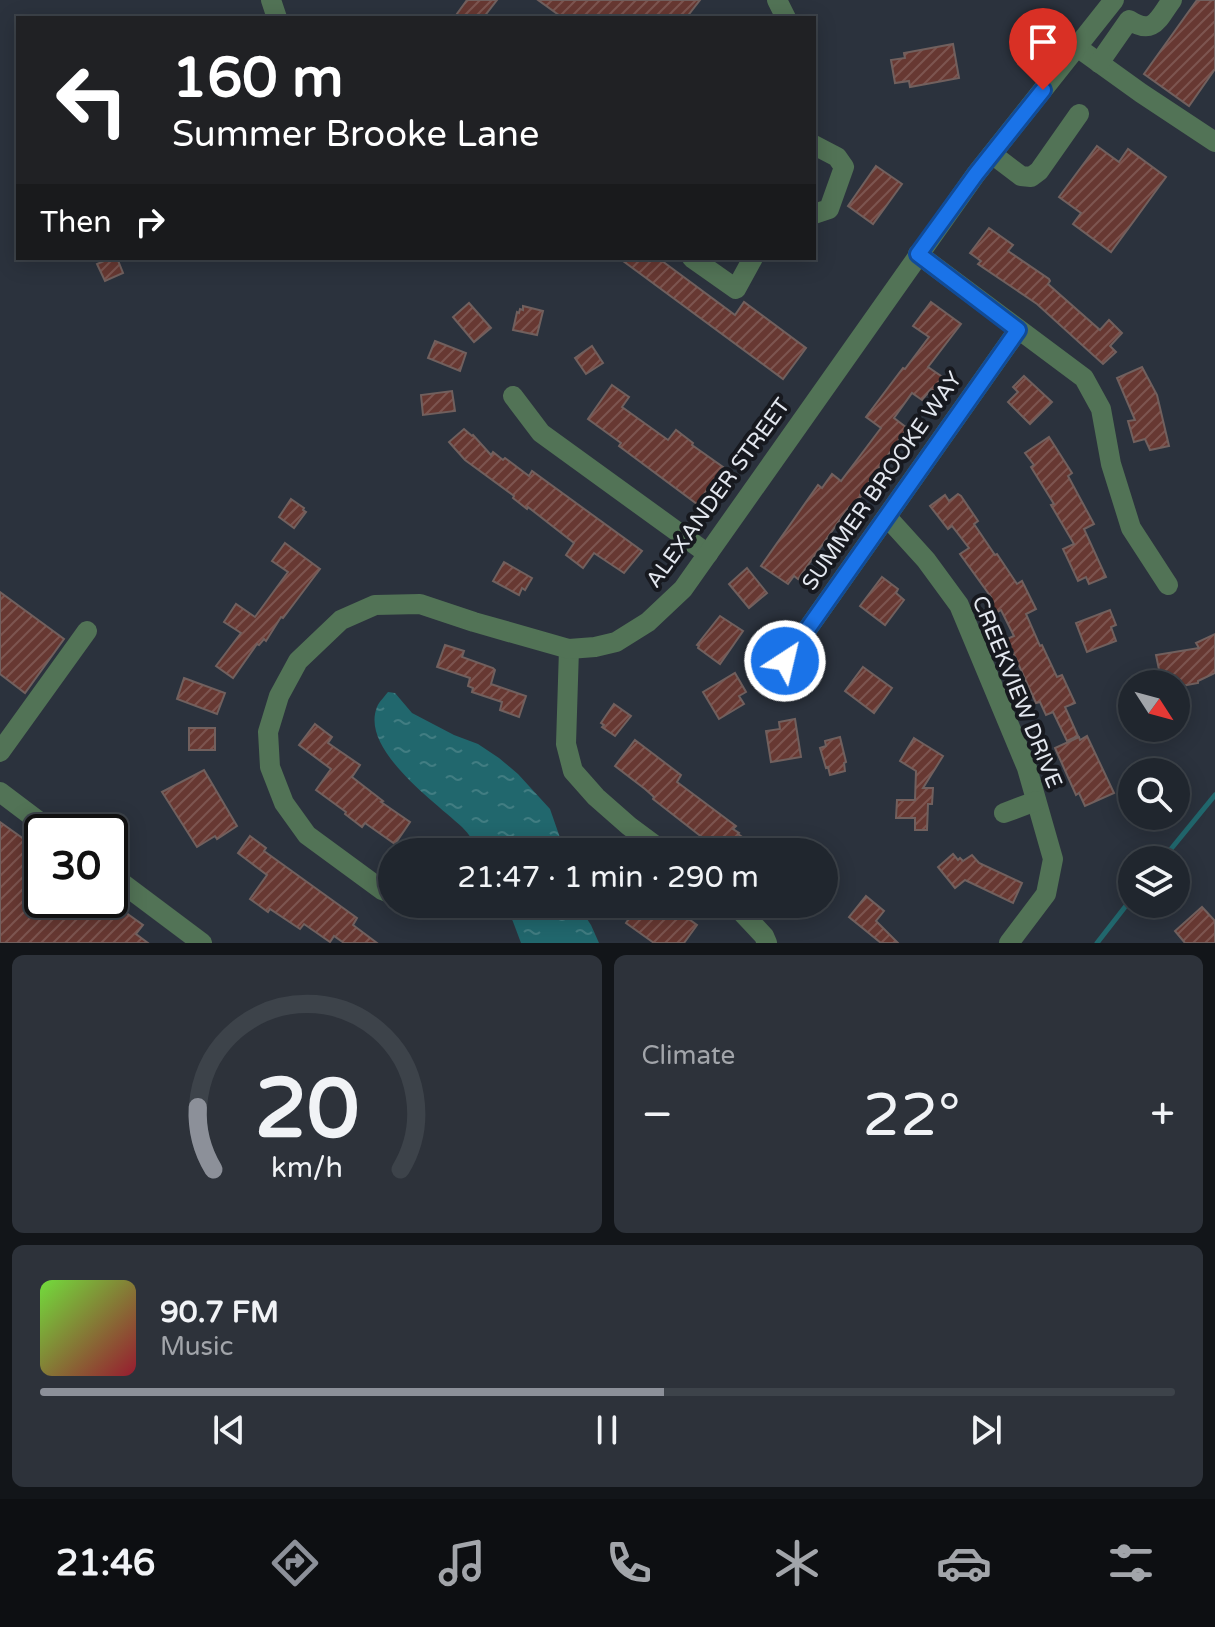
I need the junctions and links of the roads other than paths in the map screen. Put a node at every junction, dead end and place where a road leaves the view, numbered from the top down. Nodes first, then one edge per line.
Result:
1 (1172, 0) edge
2 (1112, 3) edge
3 (1129, 20) junction
4 (1077, 47) junction
5 (1099, 63) junction
6 (1079, 114) dead end
7 (1215, 142) edge
8 (816, 146) edge
9 (992, 154) junction
10 (816, 213) edge
11 (918, 254) junction
12 (695, 260) edge
13 (752, 260) edge
14 (1018, 330) junction
15 (513, 396) dead end
16 (887, 517) junction
17 (708, 554) junction
18 (1168, 585) dead end
19 (87, 631) dead end
20 (569, 649) junction
21 (785, 661) dead end
22 (0, 752) edge
23 (0, 792) edge
24 (1036, 801) junction
25 (1004, 813) dead end
26 (29, 814) edge
27 (645, 838) edge
28 (378, 887) edge
29 (128, 888) edge
30 (747, 918) edge
31 (202, 943) edge
32 (767, 943) edge
33 (1009, 943) edge

1 - 3 street
2 - 3 street
2 - 4 street, ALEXANDER STREET
3 - 5 street
4 - 5 street
4 - 9 street, ALEXANDER STREET
5 - 7 street
6 - 9 street
8 - 10 street
9 - 11 street, ALEXANDER STREET
11 - 14 street
11 - 17 street, ALEXANDER STREET
12 - 13 street
14 - 16 street, SUMMER BROOKE WAY
14 - 18 street
15 - 17 street
16 - 21 street, SUMMER BROOKE WAY
16 - 24 street, CREEKVIEW DRIVE
17 - 20 street, ALEXANDER STREET
19 - 22 street
20 - 27 street
20 - 28 street, ALEXANDER STREET
23 - 26 street
24 - 25 street
24 - 33 street, CREEKVIEW DRIVE
29 - 31 street
30 - 32 street

